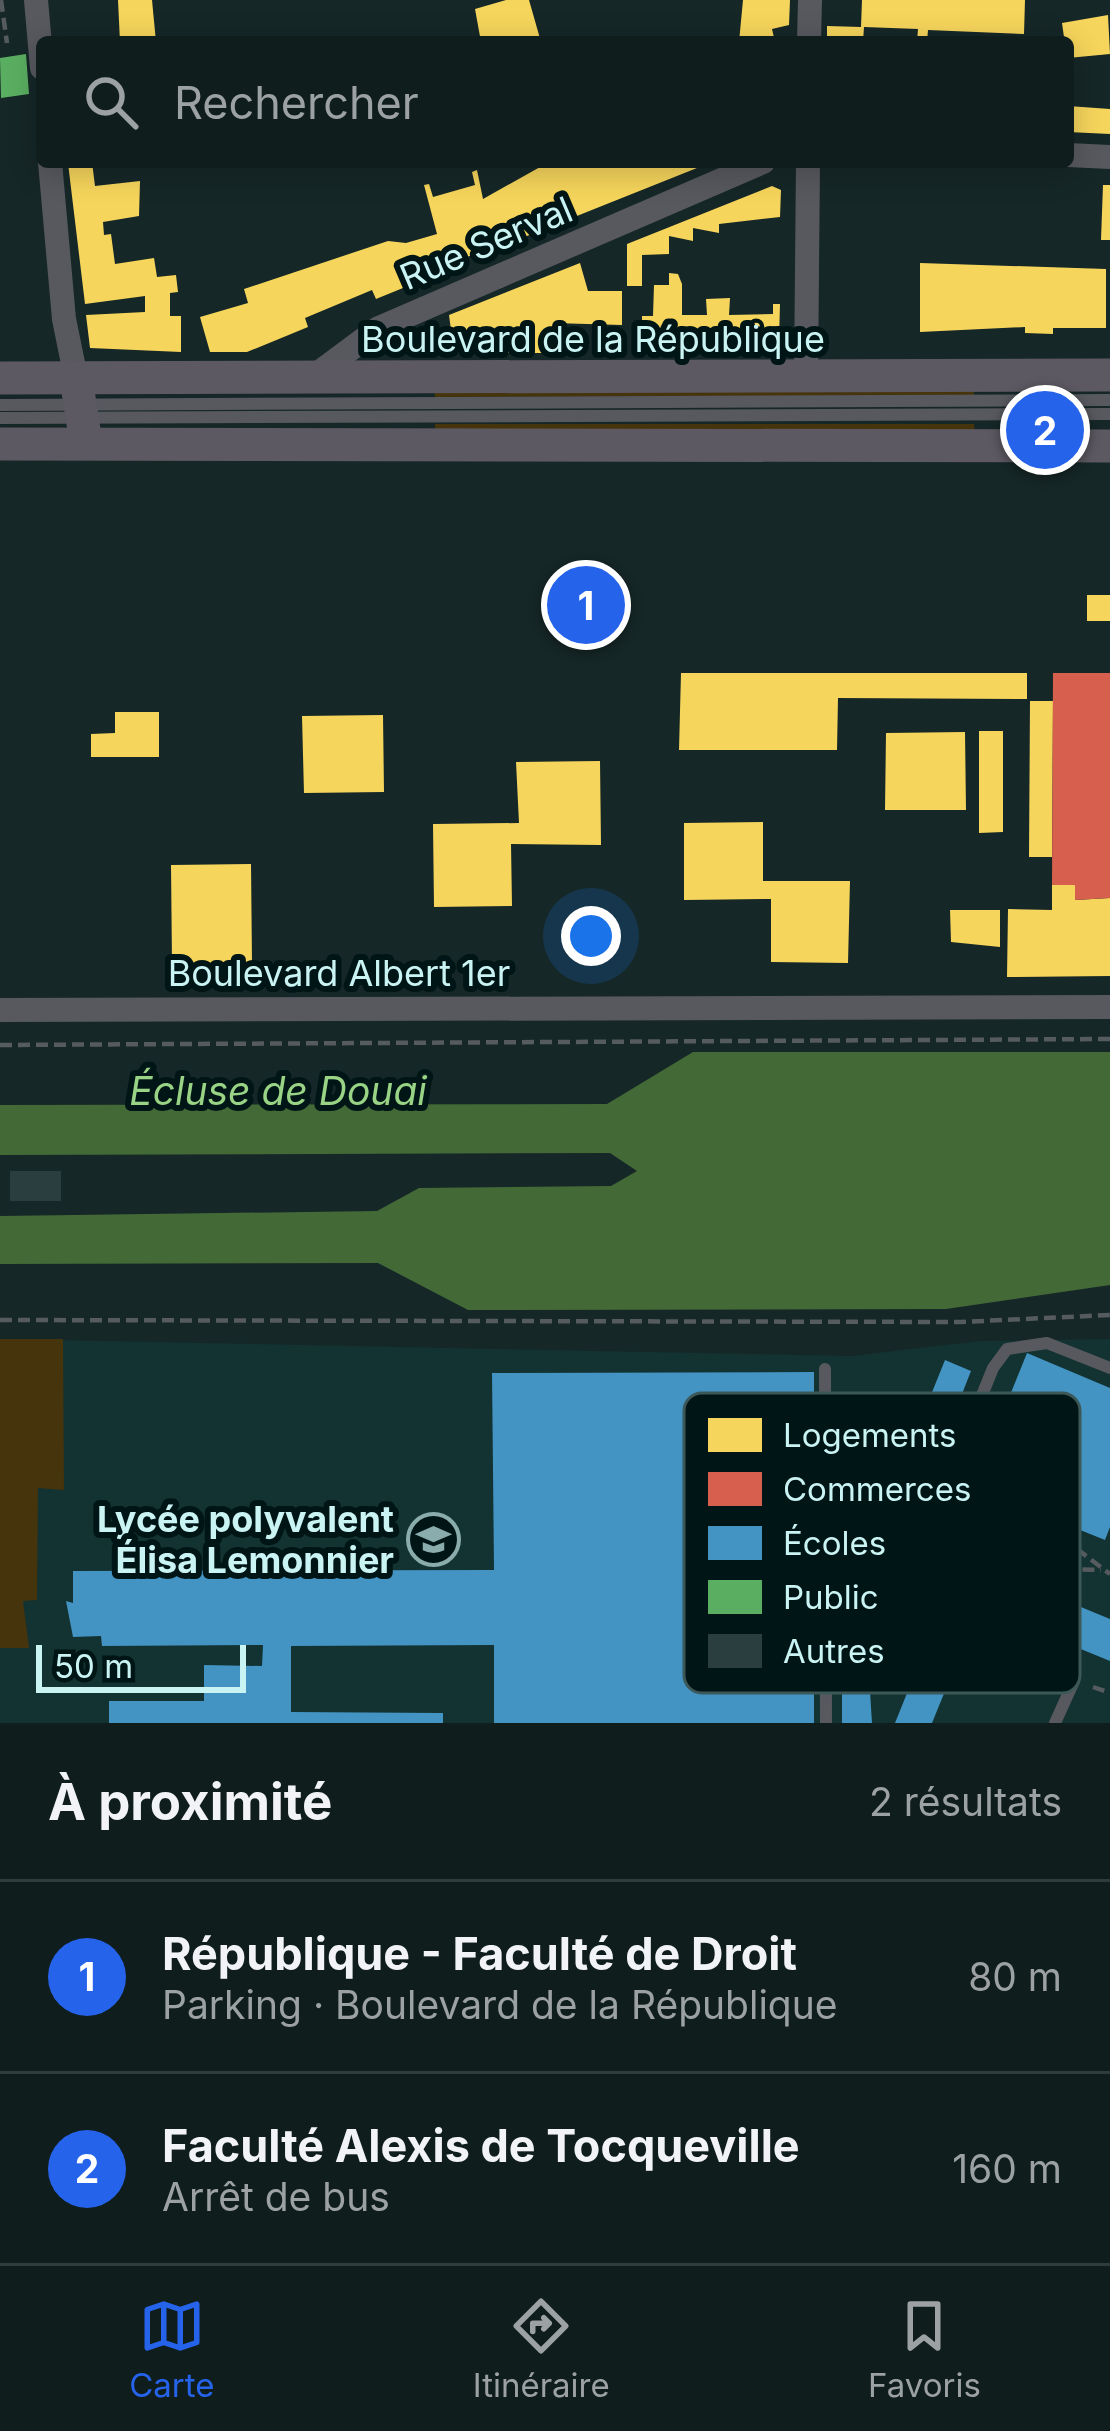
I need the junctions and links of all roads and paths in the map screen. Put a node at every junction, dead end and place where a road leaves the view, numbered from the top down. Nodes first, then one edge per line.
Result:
1 (1, 0) edge
2 (36, 0) edge
3 (810, 0) edge
4 (39, 36) edge
5 (808, 36) edge
6 (7, 44) dead end
7 (1074, 154) edge
8 (1110, 157) edge
9 (51, 168) edge
10 (749, 168) edge
11 (808, 168) edge
12 (1110, 375) edge
13 (313, 377) junction
14 (0, 378) edge
15 (806, 378) junction
16 (1110, 400) edge
17 (0, 405) edge
18 (81, 411) junction
19 (1110, 414) edge
20 (0, 418) edge
21 (0, 444) edge
22 (1110, 446) edge
23 (1110, 1007) edge
24 (0, 1010) edge
25 (1110, 1040) edge
26 (0, 1045) edge
27 (1110, 1316) edge
28 (0, 1320) edge
29 (1110, 1368) edge
30 (824, 1369) dead end
31 (824, 1393) edge
32 (983, 1393) edge
33 (1080, 1552) edge
34 (1080, 1569) edge
35 (1101, 1570) junction
36 (1110, 1574) edge
37 (826, 1693) edge
38 (1069, 1693) edge
39 (826, 1723) edge
40 (1055, 1723) edge

1 - 6 path
2 - 4 street
3 - 5 street
7 - 8 street
9 - 18 street
10 - 13 street, Rue Serval
11 - 15 street
12 - 15 main road, Boulevard de la République
13 - 15 main road, Boulevard de la République
13 - 18 main road, Boulevard de la République
14 - 18 main road, Boulevard de la République
16 - 18 lane
17 - 18 lane
18 - 19 lane
18 - 20 lane
18 - 21 main road, Boulevard de la République
18 - 22 main road, Boulevard de la République
23 - 24 street, Boulevard Albert 1er
25 - 26 path
27 - 28 path
29 - 32 lane
30 - 31 lane
33 - 35 path
34 - 35 path
35 - 36 path
37 - 39 lane
38 - 40 lane

